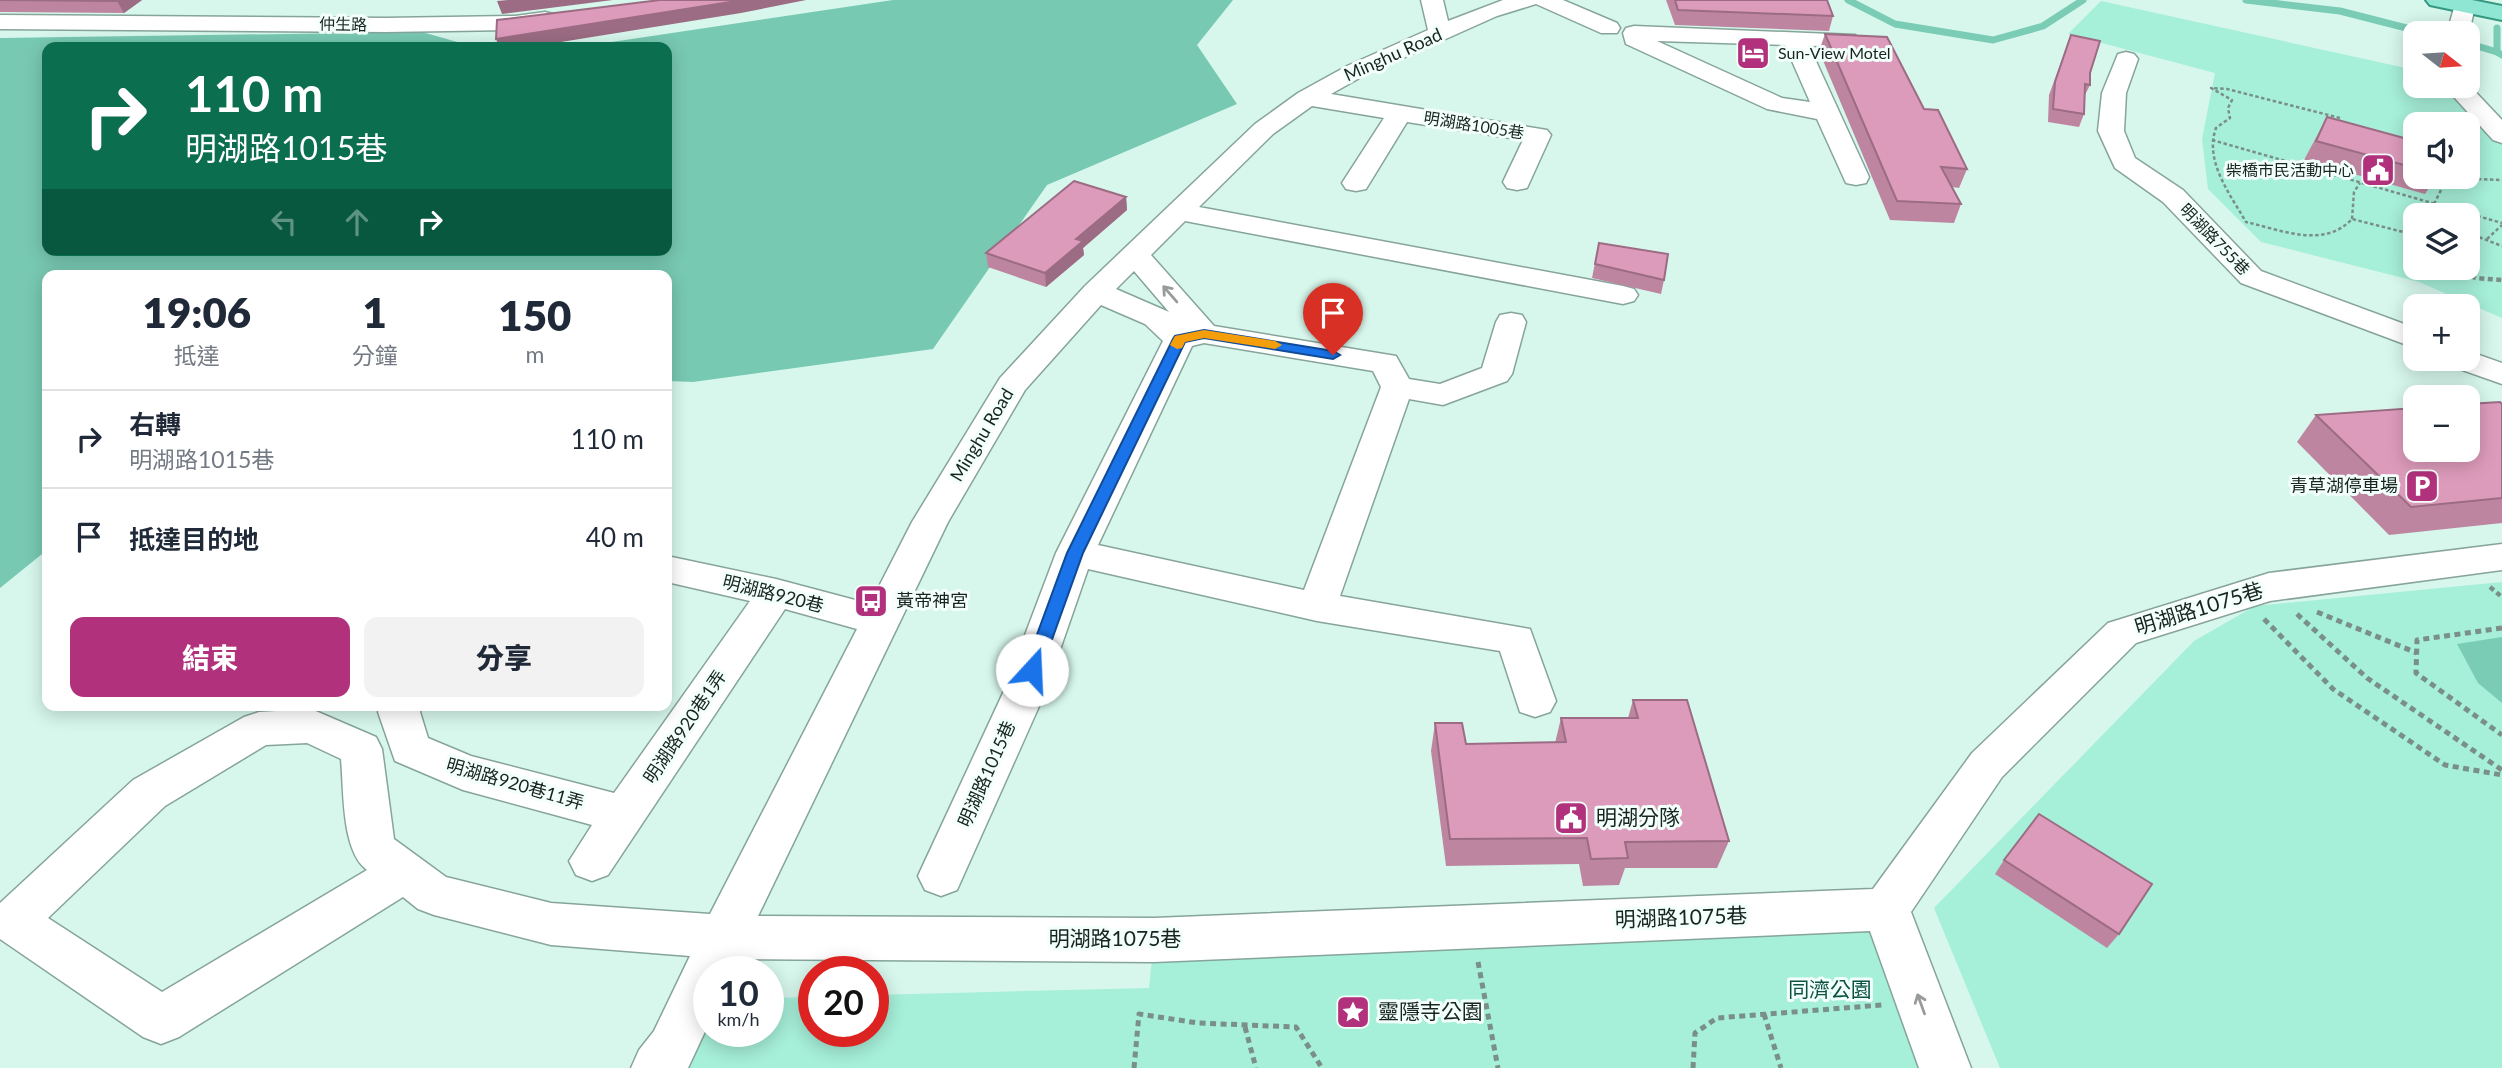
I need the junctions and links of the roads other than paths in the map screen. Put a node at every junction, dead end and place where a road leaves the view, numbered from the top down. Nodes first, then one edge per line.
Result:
1 (1432, 0) edge
2 (1528, 0) edge
3 (1544, 0) edge
4 (2438, 0) edge
5 (2464, 6) junction
6 (2502, 13) edge
7 (569, 16) edge
8 (2461, 21) edge
9 (0, 22) edge
10 (1624, 32) junction
11 (1441, 34) junction
12 (1794, 39) junction
13 (1847, 40) edge
14 (2126, 59) dead end
15 (1307, 97) junction
16 (2467, 98) edge
17 (1401, 113) junction
18 (1827, 113) junction
19 (2502, 135) edge
20 (1856, 177) dead end
21 (1517, 182) dead end
22 (1356, 183) dead end
23 (1180, 212) junction
24 (1135, 254) junction
25 (1096, 292) junction
26 (1623, 295) dead end
27 (1511, 322) dead end
28 (2403, 334) edge
29 (1192, 336) junction
30 (2480, 366) edge
31 (2502, 374) edge
32 (1397, 387) junction
33 (1075, 553) junction
34 (2502, 557) edge
35 (672, 570) edge
36 (776, 593) junction
37 (1317, 607) junction
38 (879, 621) junction
39 (1535, 701) dead end
40 (399, 711) edge
41 (625, 815) junction
42 (592, 861) dead end
43 (404, 872) junction
44 (941, 876) dead end
45 (1886, 909) junction
46 (723, 937) junction
47 (657, 1068) edge
48 (1945, 1068) edge

1 - 11 street
2 - 11 street, Minghu Road
3 - 10 street
4 - 5 main road
5 - 6 main road
5 - 8 street
7 - 9 street, 仲生路
10 - 12 street
10 - 18 street
11 - 15 street, Minghu Road
12 - 13 street
12 - 18 street
14 - 28 street, 明湖路755巷
15 - 17 street, 明湖路1005巷
15 - 23 street, Minghu Road
16 - 19 street
17 - 21 street, 明湖路1005巷
17 - 22 street, 明湖路1005巷
18 - 20 street
23 - 24 street, Minghu Road
23 - 26 street
24 - 25 street, Minghu Road
29 -> 24 street
25 - 29 street
25 - 38 street, Minghu Road
27 - 32 street
29 - 32 street
29 - 33 street, 明湖路1015巷
30 - 31 street
32 - 37 street
33 - 37 street
33 - 44 street, 明湖路1015巷
34 - 45 street, 明湖路1075巷
35 - 36 street, 明湖路920巷
36 - 38 street, 明湖路920巷
36 - 41 street, 明湖路920巷1弄
37 - 39 street
38 - 46 street, Minghu Road
40 - 41 street, 明湖路920巷11弄
41 - 42 street, 明湖路920巷1弄
43 - 43 street, 明湖路1075巷
43 - 46 street, 明湖路1075巷
45 - 46 street, 明湖路1075巷
48 -> 45 street
46 - 47 street, Minghu Road

